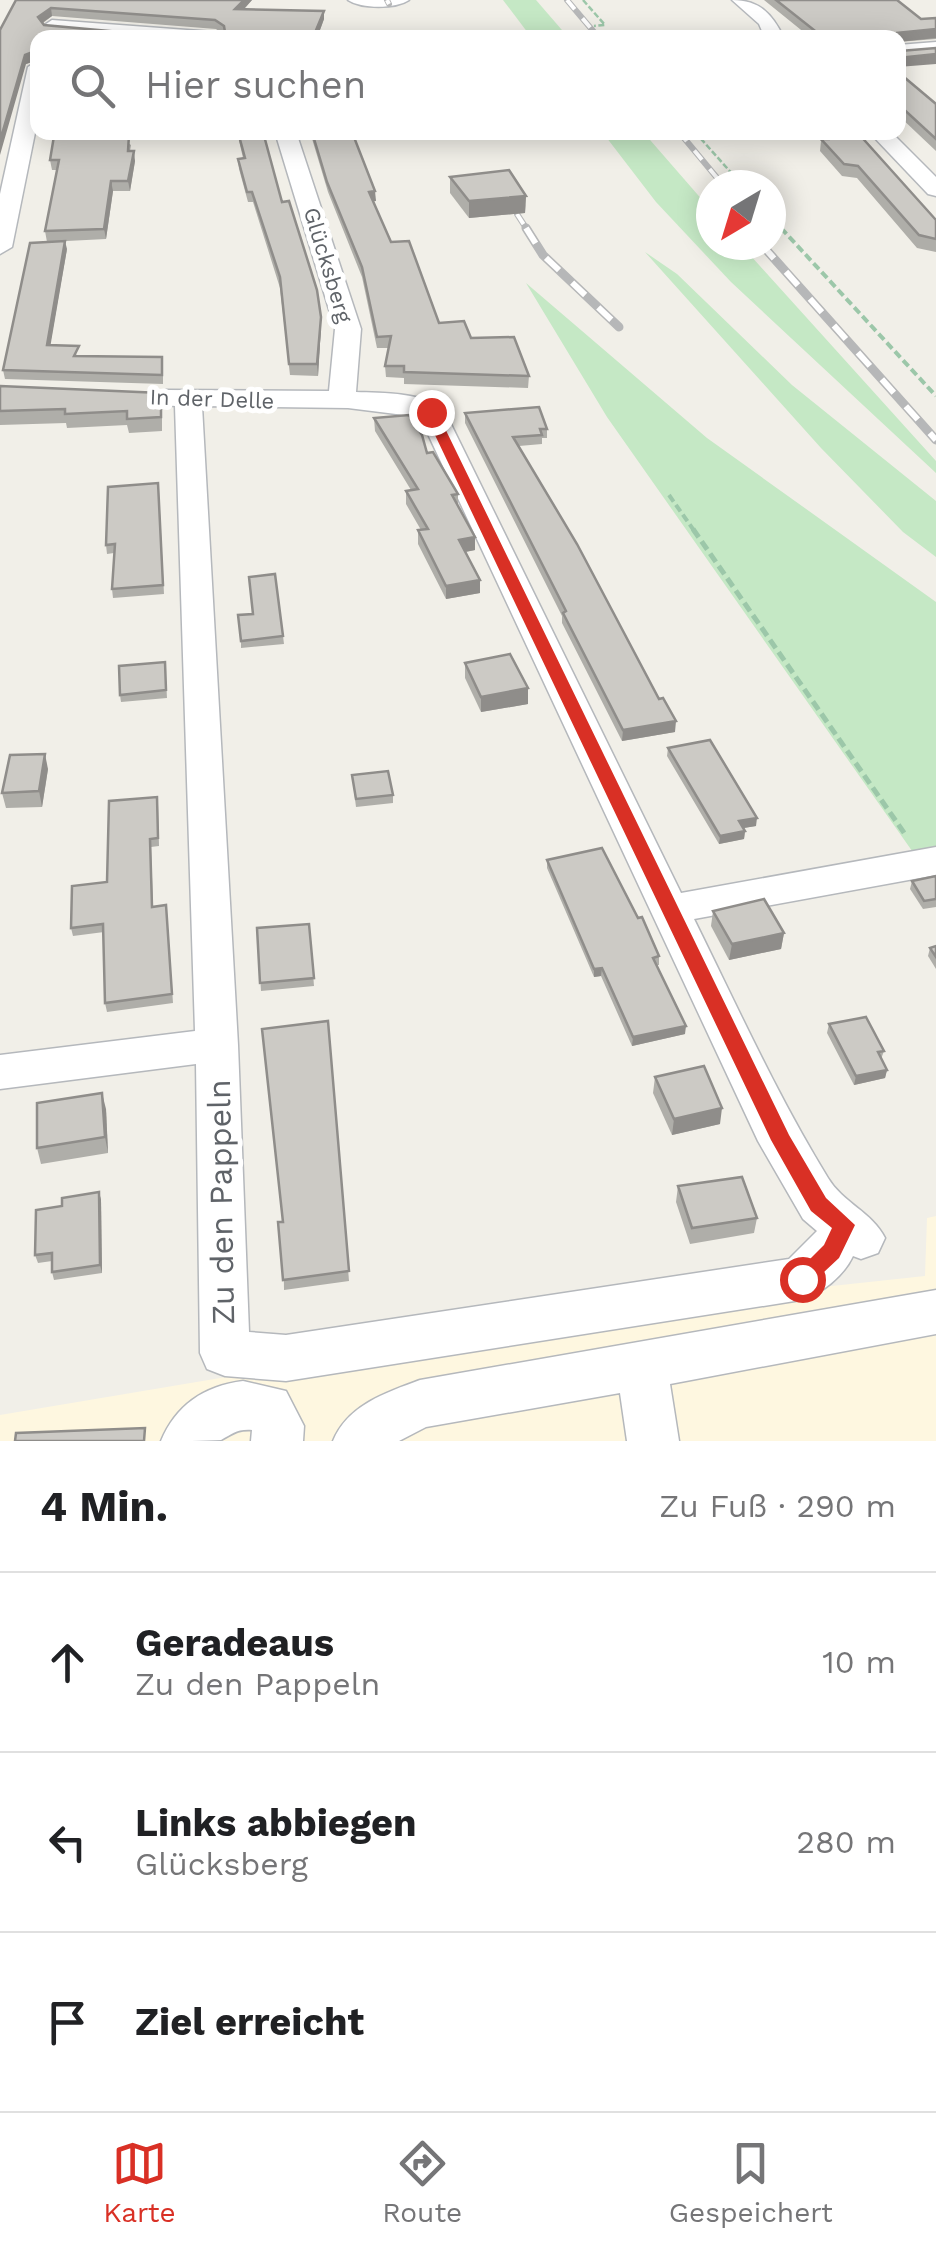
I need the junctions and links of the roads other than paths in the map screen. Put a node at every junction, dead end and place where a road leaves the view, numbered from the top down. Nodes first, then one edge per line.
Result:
1 (356, 0) edge
2 (400, 0) edge
3 (741, 0) edge
4 (375, 18) dead end
5 (53, 25) edge
6 (115, 30) edge
7 (771, 30) edge
8 (936, 48) edge
9 (906, 51) edge
10 (30, 104) edge
11 (287, 140) edge
12 (887, 140) edge
13 (936, 189) edge
14 (0, 248) edge
15 (132, 396) edge
16 (188, 399) junction
17 (342, 402) junction
18 (932, 868) edge
19 (670, 909) junction
20 (217, 1046) junction
21 (0, 1072) edge
22 (936, 1312) edge
23 (642, 1366) junction
24 (187, 1441) edge
25 (277, 1441) edge
26 (359, 1441) edge
27 (653, 1441) edge

1 - 2 street
1 - 4 street
3 - 7 street
5 - 6 street
8 - 9 street
10 - 14 street
11 - 17 street, Glücksberg
12 - 13 street
15 - 16 street, In der Delle
16 - 17 street, In der Delle
16 - 20 street, Zu den Pappeln
17 - 19 street, In der Delle
18 - 19 street
19 - 20 street, Zu den Pappeln
20 - 21 street
22 - 23 street
23 - 26 street
23 - 27 street
24 - 25 street

